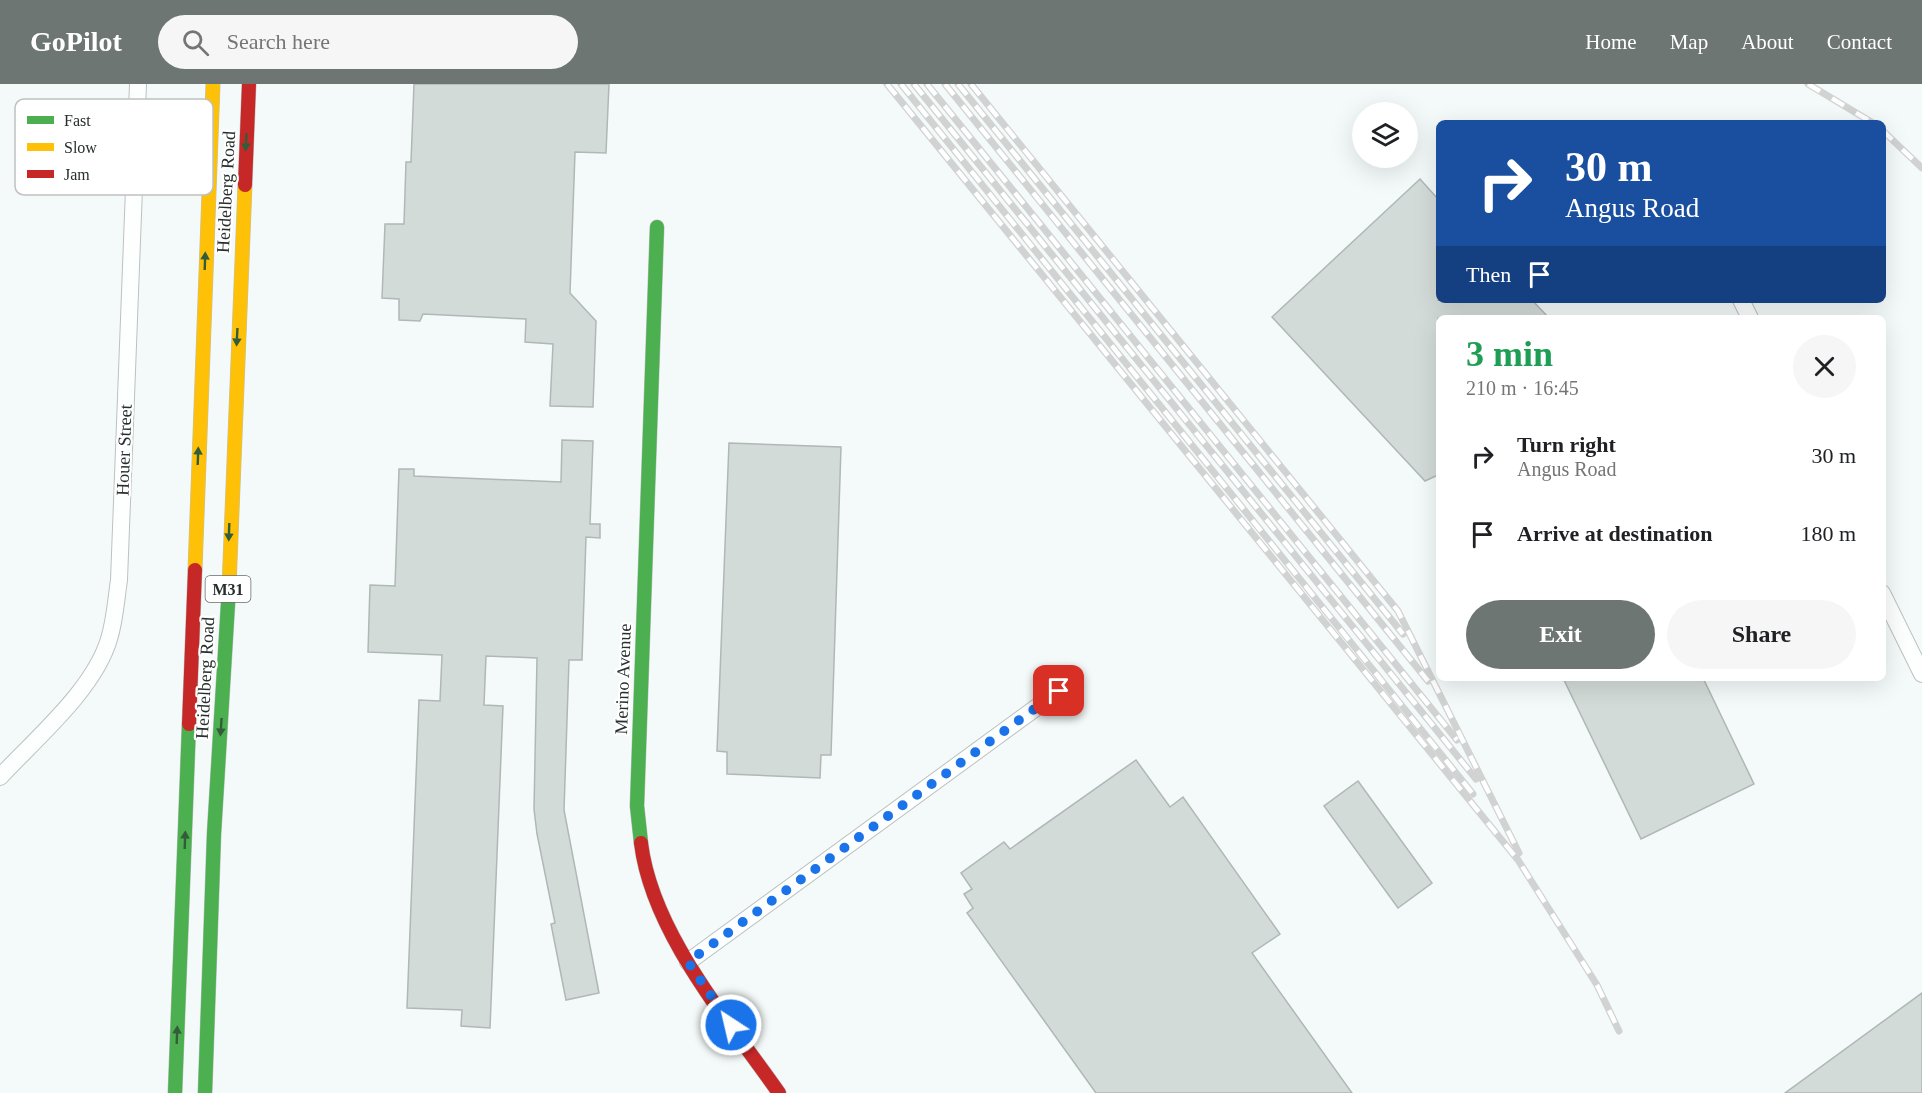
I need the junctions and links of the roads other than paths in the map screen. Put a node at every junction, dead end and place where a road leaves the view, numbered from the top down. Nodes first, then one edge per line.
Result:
1 (138, 84) edge
2 (213, 84) edge
3 (249, 84) edge
4 (137, 99) edge
5 (212, 99) edge
6 (134, 195) edge
7 (209, 195) edge
8 (657, 227) dead end
9 (1886, 601) edge
10 (1922, 674) edge
11 (1059, 691) dead end
12 (0, 777) edge
13 (688, 962) junction
14 (175, 1093) edge
15 (205, 1093) edge
16 (779, 1093) edge

1 - 4 street, Houer Street
5 -> 2 main road, Heidelberg Road / M31
3 -> 15 main road, Heidelberg Road / M31
6 - 12 street, Houer Street
14 -> 7 main road, Heidelberg Road / M31
8 - 13 main road, Merino Avenue
9 - 10 street
11 - 13 street
13 - 16 main road, Merino Avenue

